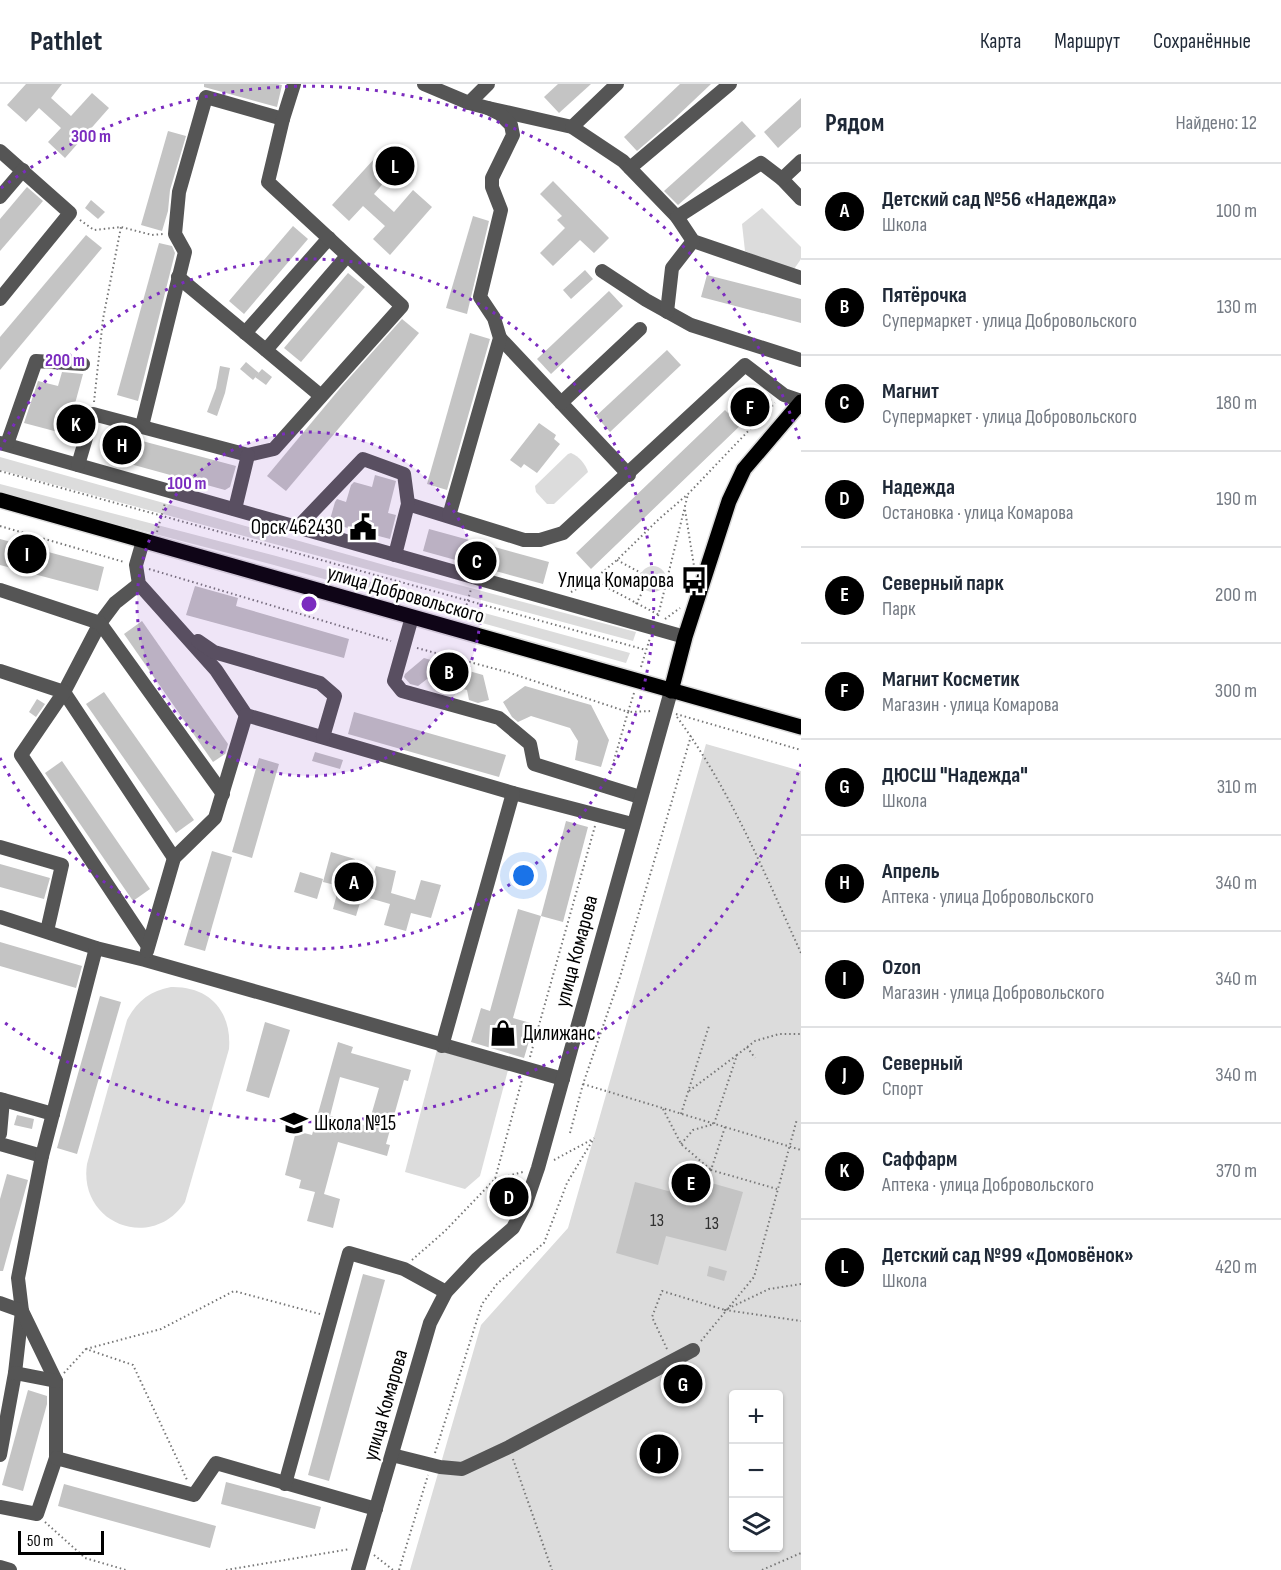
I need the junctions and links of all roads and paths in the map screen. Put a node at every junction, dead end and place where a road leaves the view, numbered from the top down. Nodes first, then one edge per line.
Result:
1 (294, 84) edge
2 (424, 84) edge
3 (488, 84) edge
4 (616, 84) edge
5 (730, 84) edge
6 (469, 103) junction
7 (488, 108) junction
8 (283, 119) junction
9 (572, 127) junction
10 (0, 151) edge
11 (801, 161) edge
12 (630, 168) junction
13 (23, 170) junction
14 (783, 179) junction
15 (0, 197) edge
16 (801, 199) edge
17 (70, 213) junction
18 (677, 217) junction
19 (121, 227) junction
20 (175, 234) junction
21 (329, 238) junction
22 (693, 240) junction
23 (347, 256) junction
24 (602, 272) dead end
25 (178, 277) junction
26 (801, 278) edge
27 (0, 299) edge
28 (667, 312) junction
29 (640, 330) dead end
30 (245, 333) junction
31 (500, 338) junction
32 (266, 350) junction
33 (801, 360) edge
34 (83, 364) dead end
35 (784, 395) junction
36 (321, 396) junction
37 (801, 401) edge
38 (561, 403) junction
39 (93, 414) junction
40 (142, 426) junction
41 (3, 443) edge
42 (248, 455) junction
43 (78, 465) junction
44 (0, 471) edge
45 (628, 475) junction
46 (169, 490) junction
47 (688, 494) junction
48 (0, 500) edge
49 (408, 504) junction
50 (685, 508) junction
51 (235, 509) junction
52 (162, 516) junction
53 (450, 516) junction
54 (0, 526) edge
55 (298, 527) junction
56 (148, 542) junction
57 (395, 555) junction
58 (617, 560) junction
59 (136, 565) junction
60 (694, 567) dead end
61 (641, 573) dead end
62 (475, 577) junction
63 (593, 580) junction
64 (139, 584) junction
65 (644, 589) dead end
66 (0, 590) edge
67 (555, 600) junction
68 (468, 601) junction
69 (636, 604) junction
70 (684, 604) dead end
71 (412, 617) junction
72 (656, 622) junction
73 (100, 623) junction
74 (180, 627) junction
75 (459, 631) junction
76 (685, 637) junction
77 (404, 644) junction
78 (646, 650) dead end
79 (0, 671) edge
80 (671, 691) junction
81 (64, 692) junction
82 (665, 711) junction
83 (628, 712) junction
84 (246, 716) junction
85 (801, 727) edge
86 (691, 736) junction
87 (323, 737) junction
88 (801, 750) edge
89 (606, 787) junction
90 (513, 793) junction
91 (222, 794) junction
92 (640, 797) junction
93 (598, 815) junction
94 (632, 824) junction
95 (0, 848) edge
96 (174, 858) junction
97 (0, 917) edge
98 (47, 931) junction
99 (96, 948) junction
100 (146, 953) junction
101 (801, 953) edge
102 (709, 1026) dead end
103 (801, 1034) edge
104 (442, 1046) junction
105 (747, 1047) junction
106 (737, 1055) junction
107 (755, 1058) dead end
108 (526, 1069) junction
109 (563, 1079) junction
110 (583, 1084) junction
111 (688, 1092) junction
112 (2, 1099) edge
113 (663, 1109) junction
114 (53, 1114) junction
115 (681, 1114) junction
116 (797, 1119) dead end
117 (714, 1124) junction
118 (725, 1127) junction
119 (570, 1133) dead end
120 (0, 1134) edge
121 (594, 1138) dead end
122 (0, 1144) edge
123 (681, 1144) junction
124 (788, 1146) junction
125 (801, 1150) edge
126 (42, 1156) junction
127 (696, 1168) dead end
128 (711, 1170) junction
129 (777, 1189) junction
130 (404, 1269) junction
131 (801, 1284) edge
132 (446, 1292) junction
133 (0, 1303) edge
134 (725, 1310) junction
135 (22, 1311) junction
136 (331, 1317) junction
137 (801, 1321) edge
138 (86, 1349) junction
139 (693, 1350) joint
140 (673, 1361) junction
141 (15, 1373) junction
142 (57, 1381) junction
143 (509, 1447) junction
144 (0, 1454) edge
145 (392, 1455) junction
146 (56, 1458) junction
147 (432, 1465) junction
148 (285, 1484) junction
149 (194, 1495) junction
150 (0, 1506) edge
151 (376, 1509) junction
152 (37, 1514) junction
153 (364, 1547) junction
154 (801, 1553) edge
155 (0, 1567) edge
156 (10, 1570) edge
157 (126, 1570) edge
158 (226, 1570) edge
159 (358, 1570) edge
160 (393, 1570) edge
161 (399, 1570) edge
162 (552, 1570) edge
163 (762, 1570) edge

1 - 8 street
2 - 6 street
3 - 6 street
4 - 9 street
5 - 12 street
6 - 7 street
7 - 9 street
7 - 31 street
8 - 20 street
8 - 21 street
9 - 12 street
10 - 13 street
11 - 14 street
12 - 18 street
13 - 15 street
13 - 17 street
14 - 16 street
14 - 18 street
17 - 19 path
17 - 27 street
18 - 22 street
19 - 20 path
19 - 39 path
20 - 25 street
21 - 23 street
21 - 30 street
22 - 26 street
22 - 28 street
23 - 32 street
23 - 36 street
24 - 28 street
25 - 30 street
25 - 40 street
28 - 33 street
29 - 38 street
30 - 32 street
31 - 38 street
31 - 53 street
32 - 36 street
34 - 41 street
35 - 37 street
35 - 45 street
35 - 47 path
36 - 42 street
37 - 76 main road, улица Комарова
38 - 45 street
39 - 40 street
39 - 43 street
40 - 42 street
41 - 43 street, улица Добровольского
42 - 51 street
43 - 46 street, улица Добровольского
44 - 52 path
45 - 53 street
46 - 51 street, улица Добровольского
46 - 52 path
47 - 50 path
47 - 58 path
48 - 56 main road, улица Добровольского
49 - 53 street
49 - 55 street
49 - 57 street
50 - 60 path
50 - 72 path
51 - 55 street, улица Добровольского
52 - 56 path
52 - 68 path
54 - 59 path
55 - 57 street, улица Добровольского
56 - 59 street
56 - 71 main road, улица Добровольского
57 - 62 street, улица Добровольского
58 - 61 path
58 - 63 path
59 - 64 street
59 - 77 path
62 - 67 street, улица Добровольского
62 - 68 path
63 - 67 path
63 - 69 path
64 - 73 street
64 - 74 street
65 - 69 path
66 - 73 street
67 - 72 street, улица Добровольского
68 - 75 path
68 - 78 path
69 - 72 path
70 - 72 path
71 - 75 main road, улица Добровольского
71 - 77 street
72 - 76 street, улица Добровольского
73 - 81 street
73 - 91 street
74 - 84 street
74 - 87 street
75 - 80 main road, улица Добровольского
76 - 80 main road, улица Комарова
77 - 83 path
77 - 89 street
79 - 81 street
80 - 82 street, улица Комарова
80 - 85 main road, улица Добровольского
81 - 96 street
81 - 100 street
82 - 83 path
82 - 92 street, улица Комарова
83 - 89 path
84 - 87 street
84 - 91 street
86 - 88 path
86 - 101 path
86 - 110 path
87 - 90 street
89 - 92 street
90 - 93 street
90 - 104 street
91 - 96 street
92 - 94 street, улица Комарова
93 - 94 street
93 - 108 path
94 - 109 street, улица Комарова
95 - 98 street
96 - 100 street
97 - 98 street
98 - 99 street
99 - 100 street
99 - 114 street
100 - 104 street
102 - 111 path
103 - 105 path
104 - 108 street
105 - 106 path
105 - 107 path
106 - 111 path
106 - 117 path
108 - 109 street
108 - 130 path
109 - 132 street, улица Комарова
110 - 113 path
110 - 119 path
111 - 115 path
112 - 114 street
112 - 120 street
113 - 115 path
113 - 123 path
114 - 126 street
115 - 117 path
116 - 124 path
117 - 118 path
117 - 123 path
118 - 124 path
118 - 128 path
121 - 147 path
122 - 126 street
123 - 128 path
124 - 125 path
124 - 129 path
126 - 135 street
127 - 128 path
128 - 129 path
129 - 134 path
130 - 132 street
130 - 136 street
131 - 134 path
132 - 145 street, улица Комарова
133 - 135 street
134 - 137 path
134 - 139 path
134 - 140 path
135 - 141 street
135 - 142 street
136 - 138 path
136 - 148 street
138 - 142 path
138 - 149 path
139 - 140 street
140 - 143 street
141 - 142 street
141 - 144 street
142 - 146 street
143 - 147 street
143 - 162 path
145 - 147 street
145 - 151 street, улица Комарова
146 - 149 street
146 - 152 street
147 - 161 path
148 - 149 street
148 - 151 street
150 - 152 street
151 - 153 street, улица Комарова
152 - 157 path
153 - 158 path
153 - 159 street, улица Комарова
153 - 160 path
154 - 163 path
155 - 156 street

